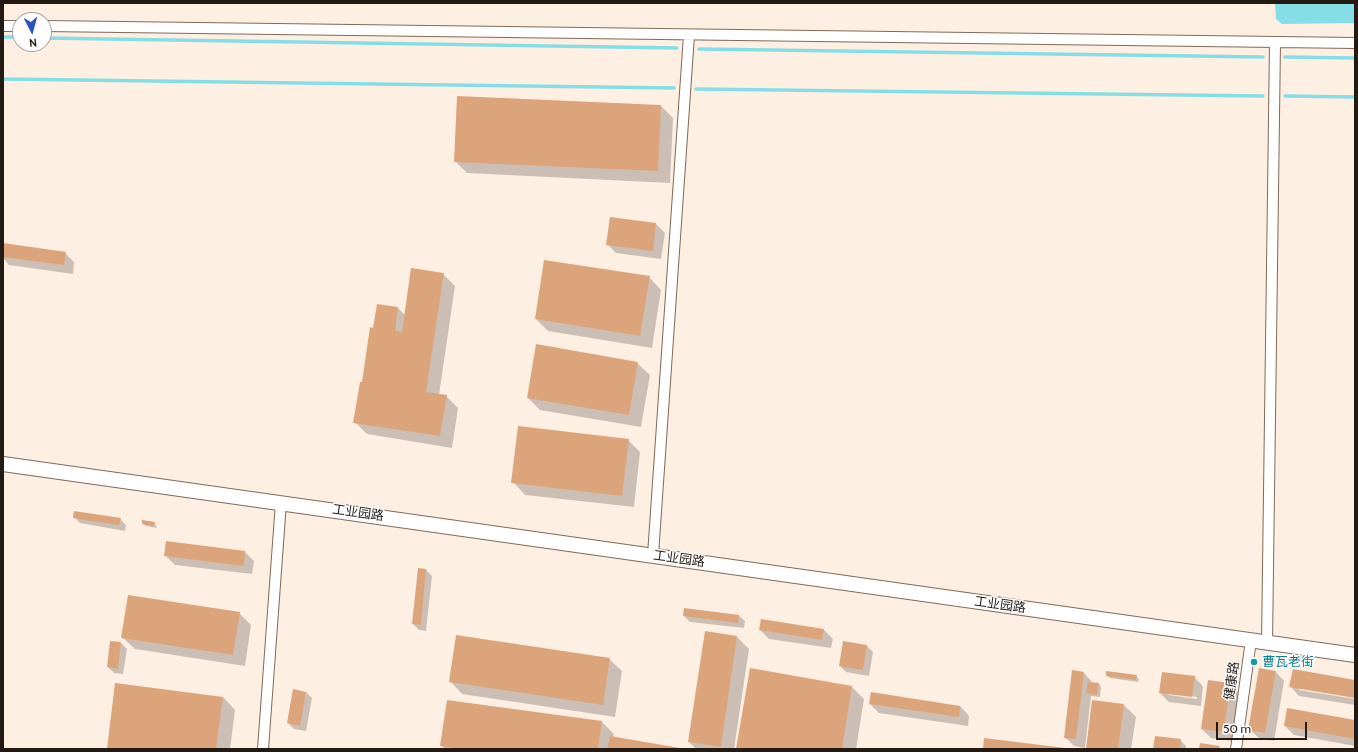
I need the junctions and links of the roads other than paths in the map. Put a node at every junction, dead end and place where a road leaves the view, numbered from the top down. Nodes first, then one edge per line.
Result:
1 (52, 26) edge
2 (689, 34) junction
3 (1275, 42) junction
4 (1355, 43) edge
5 (3, 464) edge
6 (281, 502) junction
7 (653, 555) junction
8 (1251, 640) junction
9 (1267, 642) junction
10 (1355, 655) edge
11 (263, 749) edge
12 (1236, 749) edge

1 - 2 street
2 - 3 street
2 - 7 street
3 - 4 street
3 - 9 street
5 - 6 street, 工业园路
6 - 7 street, 工业园路
6 - 11 street
7 - 8 street, 工业园路
8 - 9 street, 工业园路
8 - 12 street, 健康路
9 - 10 street, 工业园路

